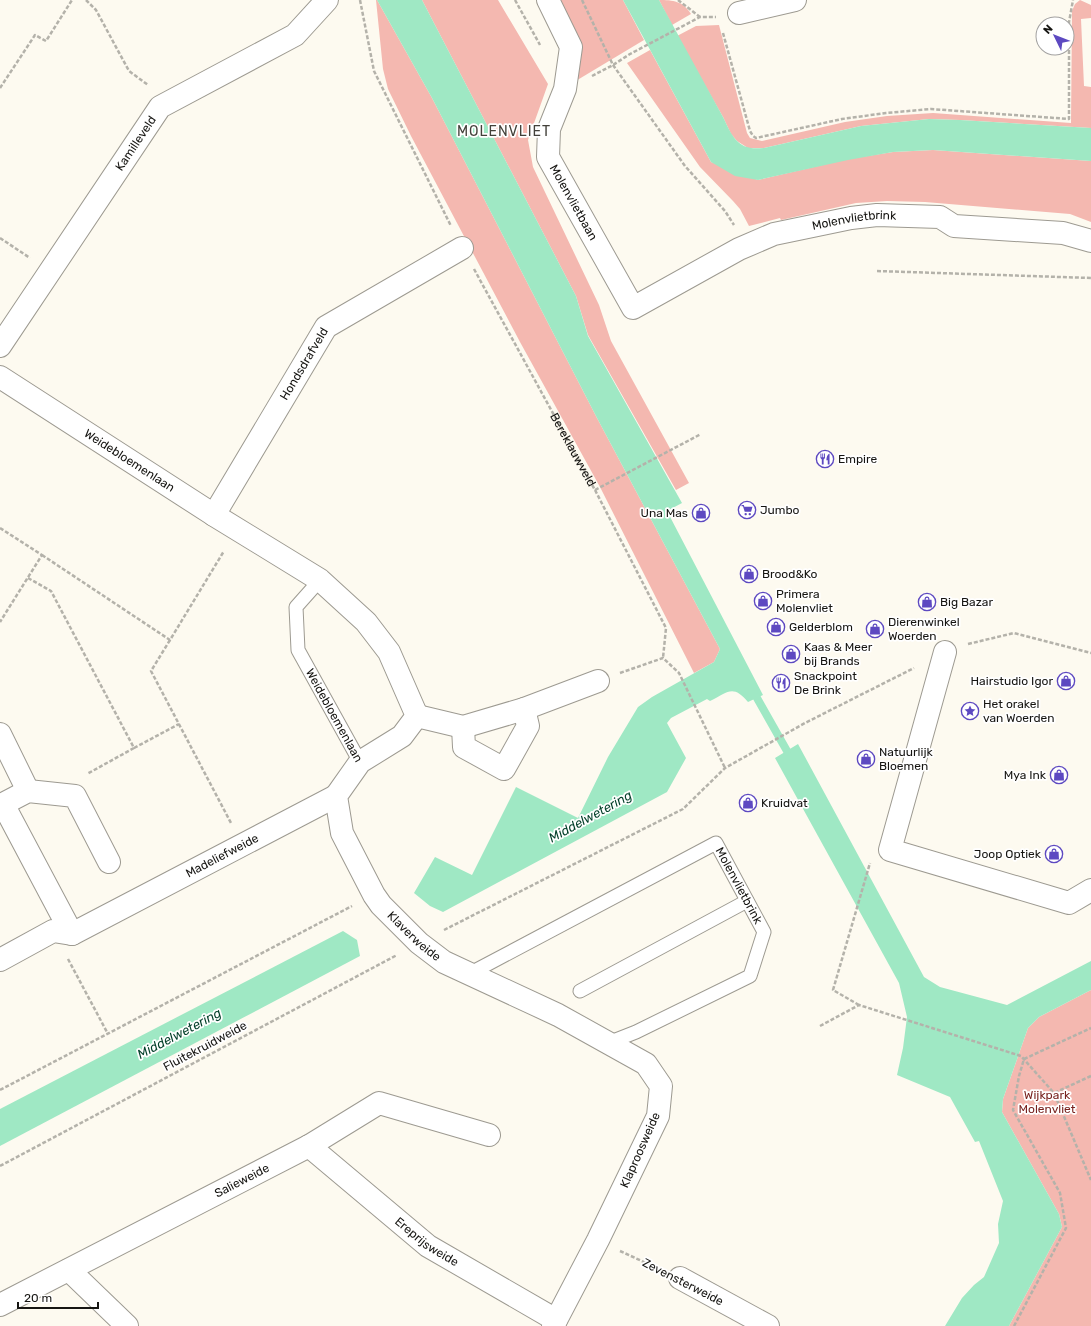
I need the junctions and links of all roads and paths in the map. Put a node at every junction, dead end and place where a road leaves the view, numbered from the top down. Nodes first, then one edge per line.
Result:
1 (72, 0) edge
2 (86, 0) edge
3 (327, 0) edge
4 (360, 0) edge
5 (548, 0) edge
6 (582, 0) edge
7 (678, 0) edge
8 (795, 0) edge
9 (1073, 0) edge
10 (739, 13) dead end
11 (700, 17) dead end
12 (693, 21) dead end
13 (723, 32) dead end
14 (613, 65) junction
15 (0, 88) edge
16 (565, 89) junction
17 (160, 107) junction
18 (0, 238) edge
19 (1091, 241) edge
20 (748, 246) junction
21 (462, 248) junction
22 (50, 271) junction
23 (877, 271) dead end
24 (1091, 278) edge
25 (633, 308) joint
26 (0, 346) edge
27 (0, 377) edge
28 (701, 434) dead end
29 (595, 490) junction
30 (214, 515) junction
31 (0, 528) edge
32 (237, 529) junction
33 (42, 555) junction
34 (28, 578) junction
35 (320, 580) junction
36 (0, 622) edge
37 (170, 640) junction
38 (945, 652) dead end
39 (663, 658) junction
40 (598, 681) joint
41 (524, 709) junction
42 (417, 716) junction
43 (805, 723) dead end
44 (180, 724) junction
45 (463, 727) junction
46 (0, 734) edge
47 (134, 748) junction
48 (360, 762) junction
49 (725, 768) junction
50 (28, 791) junction
51 (75, 796) junction
52 (336, 796) junction
53 (243, 845) junction
54 (109, 862) dead end
55 (868, 870) dead end
56 (1091, 890) edge
57 (374, 894) junction
58 (747, 901) junction
59 (62, 932) junction
60 (419, 943) junction
61 (0, 960) edge
62 (469, 974) junction
63 (580, 992) dead end
64 (859, 1005) junction
65 (558, 1016) joint
66 (820, 1026) dead end
67 (1091, 1028) edge
68 (108, 1034) junction
69 (608, 1043) junction
70 (1024, 1059) junction
71 (1091, 1076) edge
72 (0, 1090) edge
73 (1054, 1093) junction
74 (489, 1135) dead end
75 (309, 1146) junction
76 (0, 1166) edge
77 (1091, 1180) edge
78 (598, 1240) junction
79 (69, 1270) junction
80 (680, 1278) joint
81 (0, 1305) edge
82 (555, 1323) edge
83 (127, 1326) edge
84 (768, 1326) edge
85 (1014, 1326) edge

1 - 15 path
2 - 17 path
3 - 17 street, Kamilleveld
4 - 21 path, Bereklauwveld
5 - 16 street, Molenvlietbaan
6 - 14 path
7 - 11 path
8 - 10 street
9 - 13 path
12 - 14 path
14 - 16 path
14 - 20 path
16 - 25 street, Molenvlietbaan
17 - 22 street, Kamilleveld
18 - 22 path
19 - 20 street, Molenvlietbrink
20 - 25 street, Molenvlietbrink
21 - 29 path, Bereklauwveld
21 - 30 street, Hondsdrafveld
22 - 26 street, Kamilleveld
23 - 24 path
27 - 30 street, Weidebloemenlaan
28 - 29 path
29 - 39 path, Bereklauwveld
30 - 32 street, Weidebloemenlaan
31 - 33 path
32 - 35 street, Weidebloemenlaan
32 - 37 path
33 - 34 path
33 - 37 path
34 - 36 path
34 - 47 path
35 - 42 street, Weidebloemenlaan
35 - 48 lane, Weidebloemenlaan
37 - 44 path
38 - 56 street
39 - 40 path
39 - 49 path
40 - 41 street
41 - 45 street
41 - 45 street
42 - 45 street
42 - 48 street, Weidebloemenlaan
43 - 49 path
44 - 47 path
44 - 53 path
46 - 50 street
47 - 51 path
48 - 52 street, Madeliefweide
49 - 60 path, Fluitekruidweide
50 - 51 street
50 - 59 street
51 - 54 street
52 - 53 street, Madeliefweide
52 - 57 street, Klaverweide
53 - 59 street, Madeliefweide
55 - 64 path
57 - 60 street, Klaverweide
57 - 68 path
58 - 62 lane, Molenvlietbrink
58 - 63 lane
58 - 69 lane, Molenvlietbrink
59 - 61 street, Madeliefweide
59 - 68 path
60 - 62 street, Klaverweide
60 - 76 path, Fluitekruidweide
62 - 65 street, Klaverweide
64 - 66 path
64 - 70 path
65 - 69 street, Klaproosweide
67 - 70 path
68 - 72 path
69 - 78 street, Klaproosweide
70 - 73 path
70 - 85 path
71 - 73 path
73 - 77 path
74 - 75 street, Salieweide
75 - 79 street, Salieweide
75 - 82 street, Ereprijsweide
78 - 80 path, Zevensterweide
78 - 82 street, Klaproosweide
79 - 81 street, Salieweide
79 - 83 street
80 - 84 street, Zevensterweide

